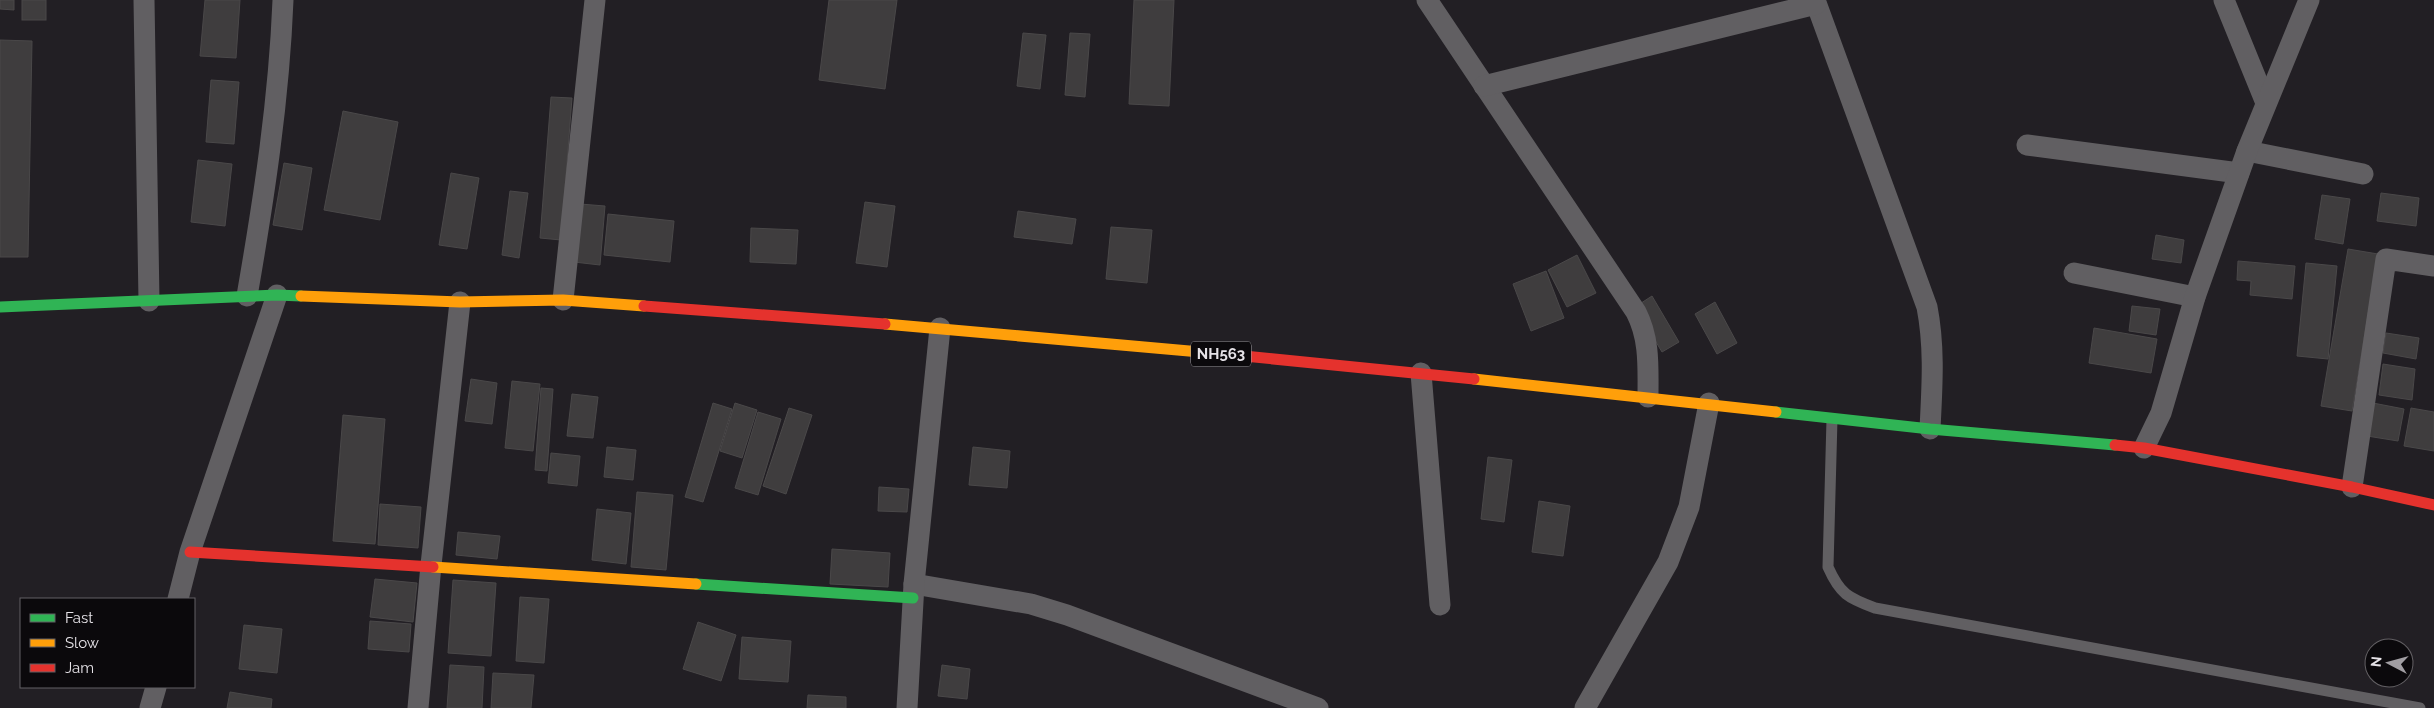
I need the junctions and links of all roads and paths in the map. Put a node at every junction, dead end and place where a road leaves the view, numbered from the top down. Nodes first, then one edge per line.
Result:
1 (144, 0) edge
2 (283, 0) edge
3 (595, 0) edge
4 (1427, 0) edge
5 (2224, 0) edge
6 (2309, 0) edge
7 (1815, 2) edge
8 (1484, 86) junction
9 (2266, 103) junction
10 (2027, 145) dead end
11 (2247, 151) junction
12 (2239, 173) junction
13 (2362, 174) dead end
14 (2434, 266) edge
15 (2074, 273) dead end
16 (277, 295) junction
17 (248, 296) junction
18 (2195, 297) junction
19 (563, 300) junction
20 (149, 301) junction
21 (460, 302) junction
22 (0, 308) edge
23 (940, 328) junction
24 (1421, 373) junction
25 (1648, 397) junction
26 (1709, 403) junction
27 (1832, 418) junction
28 (1930, 429) junction
29 (2144, 448) junction
30 (2352, 487) junction
31 (2434, 505) edge
32 (190, 552) junction
33 (431, 566) junction
34 (914, 591) junction
35 (178, 598) edge
36 (1440, 605) dead end
37 (156, 688) edge
38 (150, 708) edge
39 (418, 708) edge
40 (907, 708) edge
41 (1318, 708) edge
42 (1585, 708) edge
43 (2420, 708) edge

1 - 20 street
2 - 17 street
3 - 19 street
4 - 8 street
5 - 9 street
6 - 9 street
7 - 8 street
7 - 28 street
8 - 25 street
9 - 11 street
10 - 12 street
11 - 12 street
11 - 13 street
12 - 18 street
14 - 30 street
15 - 18 street
16 - 17 main road, NH563
16 - 21 main road, NH563
16 - 32 street
17 - 20 main road, NH563
18 - 29 street
19 - 21 main road, NH563
19 - 23 main road, NH563
20 - 22 main road, NH563
21 - 33 street
23 - 24 main road, NH563
23 - 34 street
24 - 25 main road, NH563
24 - 36 street
25 - 26 main road, NH563
26 - 27 main road, NH563
26 - 42 street
27 - 28 main road, NH563
27 - 43 lane
28 - 29 main road, NH563
29 - 30 main road, NH563
30 - 31 main road, NH563
32 - 33 main road
32 - 35 street
33 - 34 main road
33 - 39 street
34 - 40 street
34 - 41 street
37 - 38 street

